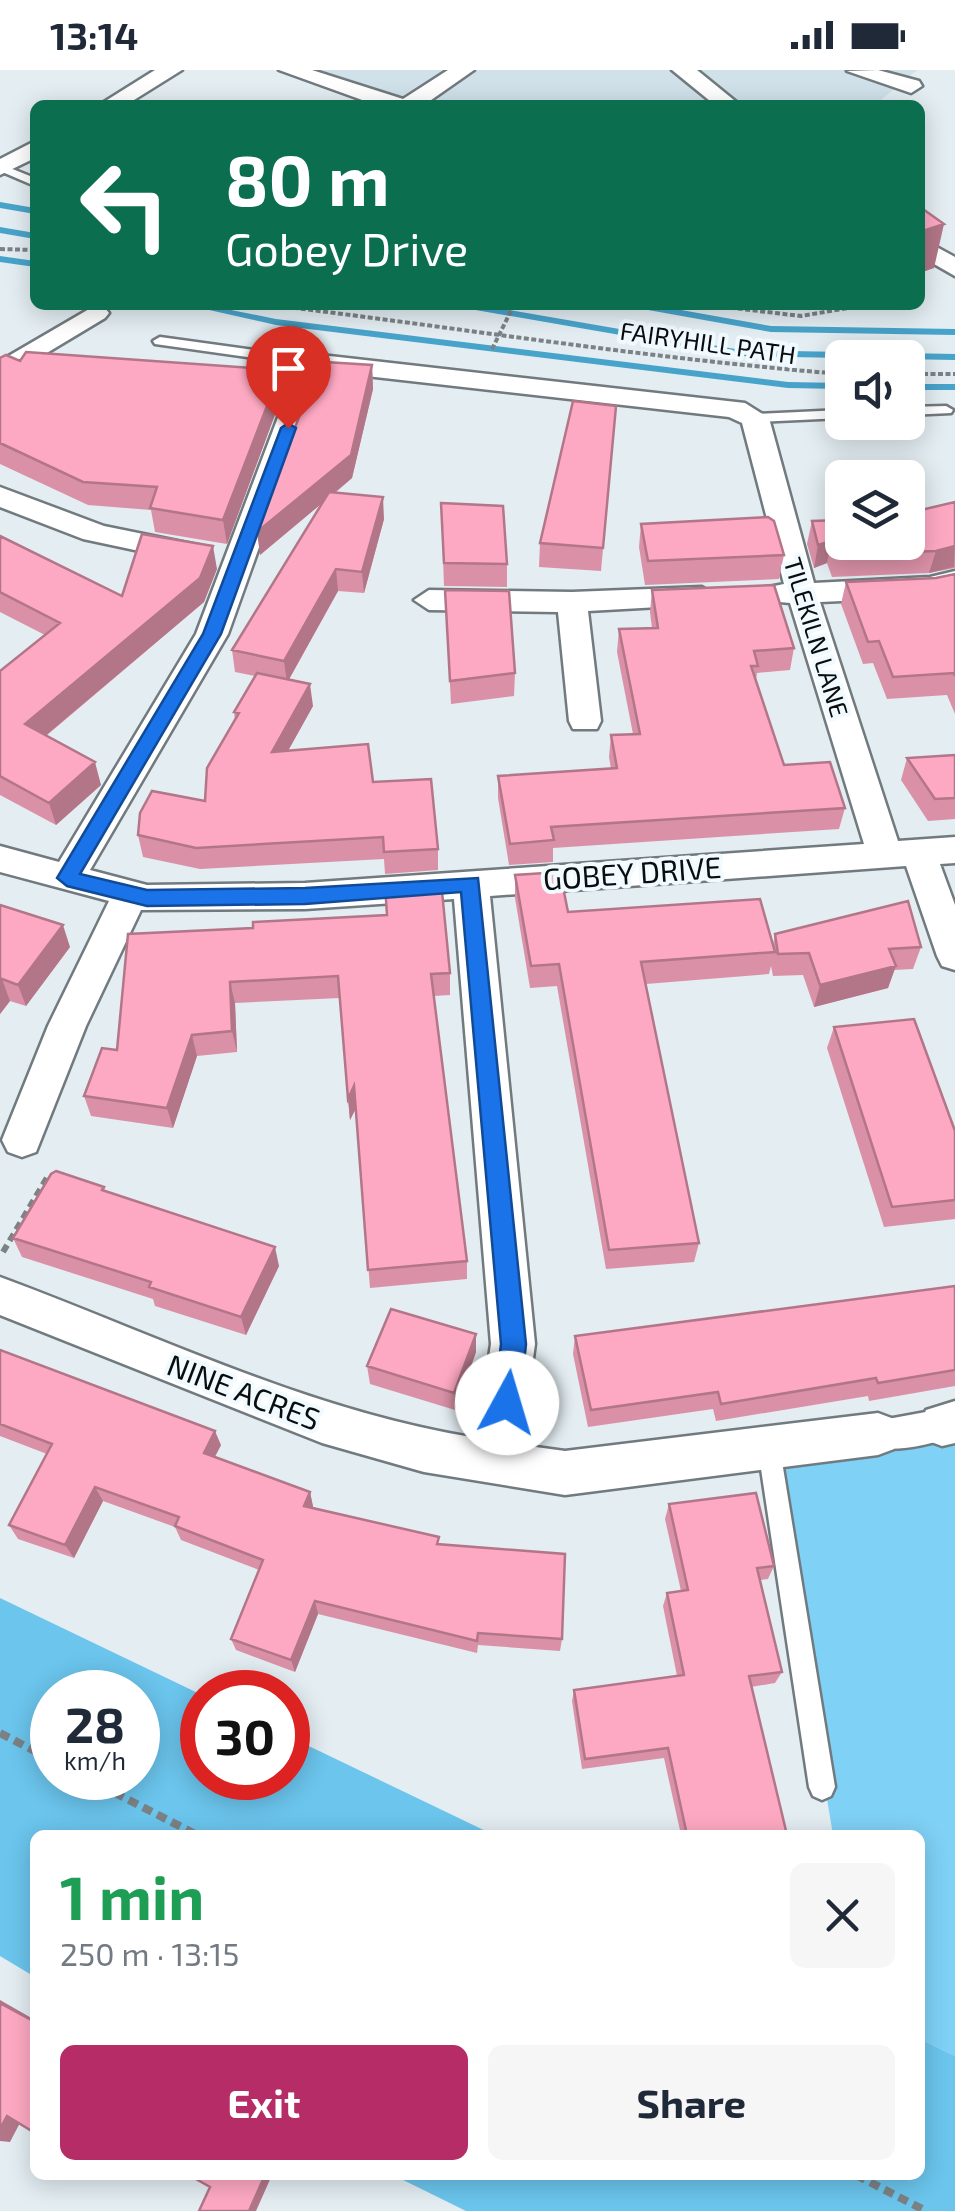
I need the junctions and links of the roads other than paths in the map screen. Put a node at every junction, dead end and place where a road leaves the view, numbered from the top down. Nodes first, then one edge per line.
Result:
1 (171, 70) edge
2 (290, 70) edge
3 (464, 70) edge
4 (682, 70) edge
5 (928, 70) edge
6 (858, 72) edge
7 (910, 86) junction
8 (119, 100) edge
9 (383, 100) edge
10 (417, 100) edge
11 (721, 100) edge
12 (894, 100) edge
13 (30, 151) edge
14 (1, 167) edge
15 (30, 180) edge
16 (925, 248) edge
17 (951, 262) edge
18 (99, 310) edge
19 (160, 341) dead end
20 (0, 347) edge
21 (26, 357) junction
22 (312, 362) junction
23 (0, 373) edge
24 (946, 410) dead end
25 (925, 411) edge
26 (825, 415) edge
27 (756, 418) junction
28 (0, 496) edge
29 (242, 559) junction
30 (955, 581) edge
31 (802, 593) junction
32 (428, 600) dead end
33 (572, 602) junction
34 (586, 722) dead end
35 (955, 850) edge
36 (902, 855) junction
37 (0, 859) edge
38 (67, 878) junction
39 (471, 884) junction
40 (130, 894) junction
41 (955, 956) edge
42 (22, 1140) road end
43 (0, 1296) edge
44 (948, 1424) edge
45 (878, 1434) joint
46 (770, 1449) junction
47 (496, 1462) junction
48 (822, 1786) dead end

1 - 8 street
2 - 9 street
3 - 10 street
4 - 11 street
5 - 7 street
6 - 7 street
7 - 12 street
13 - 14 street
14 - 15 lane
16 - 17 street
18 - 21 street
19 - 22 lane
20 - 21 street
21 - 23 street
22 - 27 street
22 - 29 street
24 - 25 lane
26 - 27 lane
27 - 31 street, TILEKILN LANE
28 - 29 street
29 - 38 street
30 - 31 street
31 - 33 street
31 - 36 street, TILEKILN LANE
32 - 33 street
33 - 34 street
35 - 36 street, GOBEY DRIVE
36 - 39 street, GOBEY DRIVE
36 - 41 street, TILEKILN LANE
37 - 38 street, GOBEY DRIVE
38 - 40 street, GOBEY DRIVE
39 - 40 street, GOBEY DRIVE
39 - 47 street
40 - 42 street
43 - 47 street, NINE ACRES
44 - 45 street
45 - 46 street, NINE ACRES
46 - 47 street, NINE ACRES
46 - 48 lane

